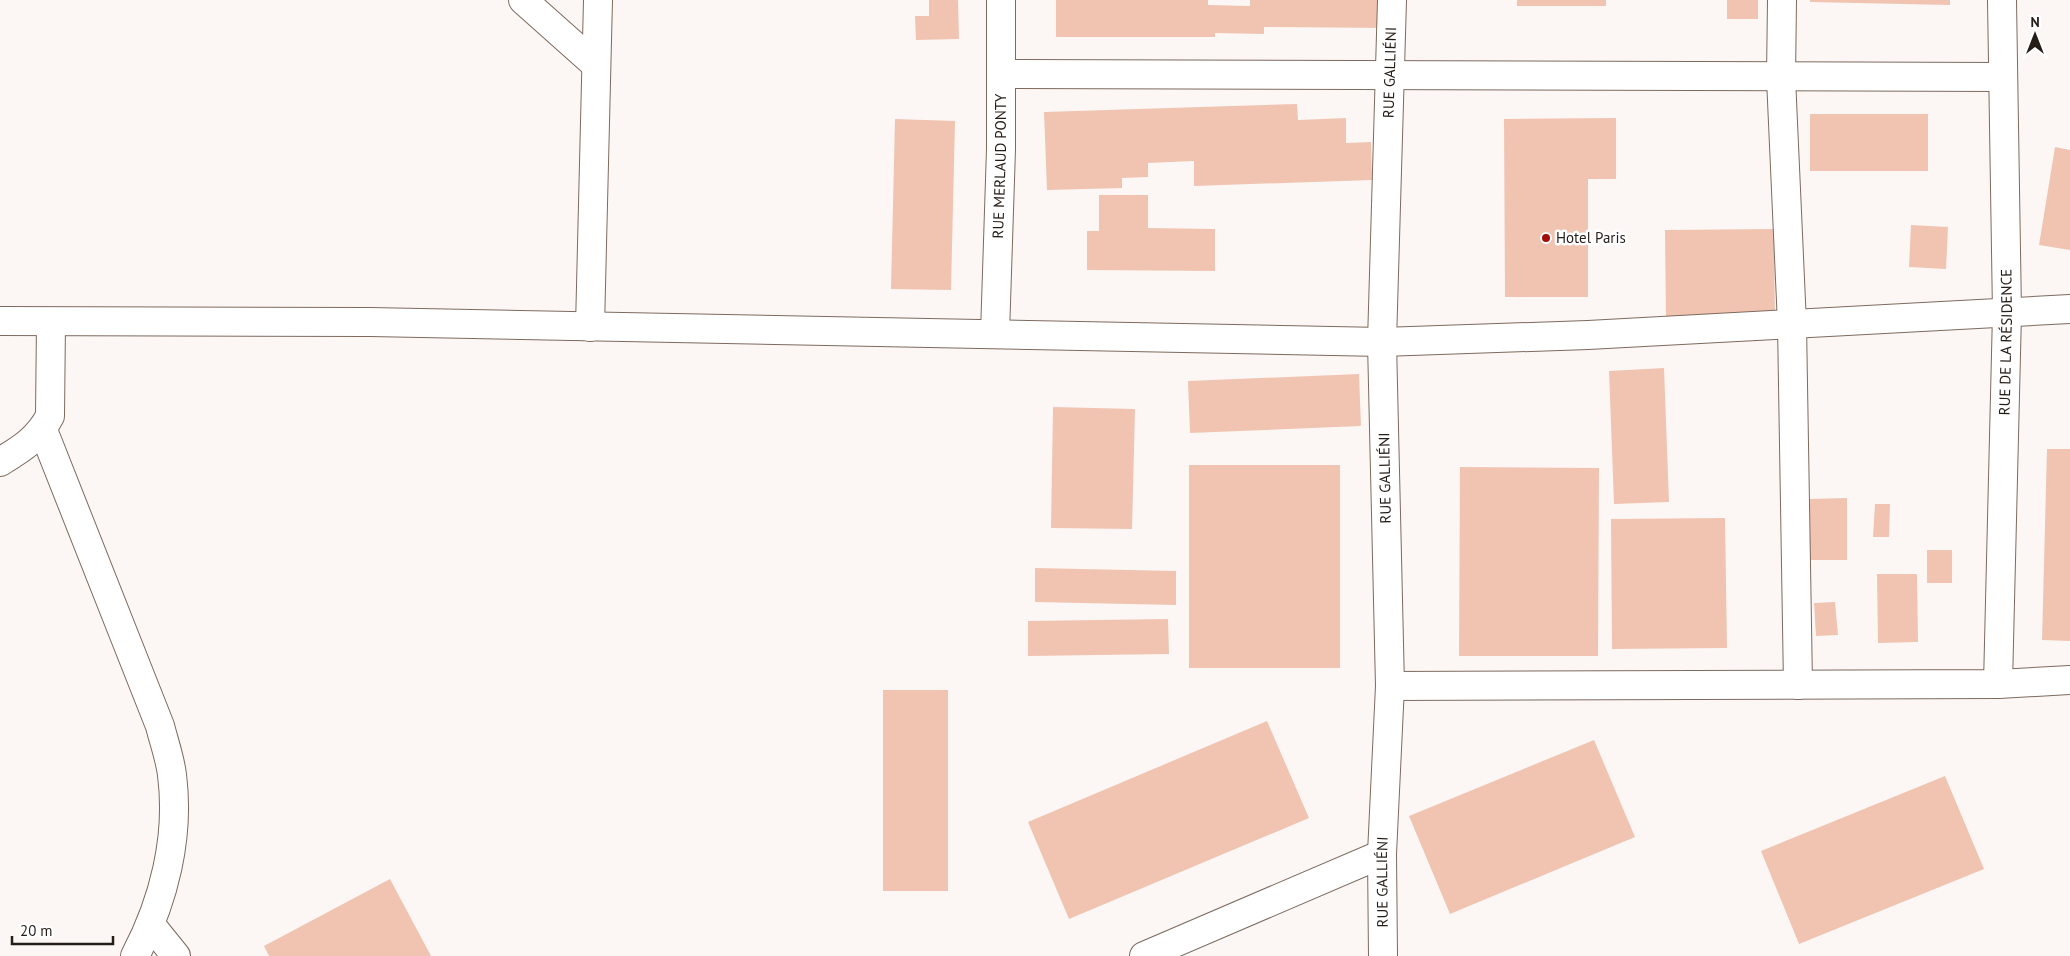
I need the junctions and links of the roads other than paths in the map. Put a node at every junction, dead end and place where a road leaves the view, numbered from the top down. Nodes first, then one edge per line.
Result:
1 (524, 0) edge
2 (598, 0) edge
3 (1001, 0) edge
4 (1392, 0) edge
5 (1782, 0) edge
6 (2002, 0) edge
7 (596, 65) junction
8 (1001, 74) junction
9 (1390, 76) junction
10 (2003, 77) junction
11 (1782, 78) junction
12 (2070, 309) edge
13 (2007, 313) junction
14 (0, 321) edge
15 (51, 322) junction
16 (1792, 324) junction
17 (590, 327) junction
18 (995, 334) junction
19 (1382, 342) junction
20 (42, 430) junction
21 (0, 462) edge
22 (2070, 680) edge
23 (1998, 684) junction
24 (1798, 685) junction
25 (1390, 686) junction
26 (1382, 854) junction
27 (151, 925) junction
28 (135, 956) edge
29 (176, 956) edge
30 (1144, 956) edge
31 (1383, 956) edge

1 - 7 street
2 - 7 street
3 - 8 street, RUE MERLAUD PONTY
4 - 9 street, RUE GALLIÉNI
5 - 11 street
6 - 10 street, RUE DE LA RÉSIDENCE
7 - 17 street
8 - 9 street
8 - 18 street, RUE MERLAUD PONTY
9 - 11 street
9 - 19 street, RUE GALLIÉNI
10 - 11 street
10 - 13 street, RUE DE LA RÉSIDENCE
11 - 16 street
12 - 13 street
13 - 16 street
13 - 23 street, RUE DE LA RÉSIDENCE
14 - 15 street
15 - 17 street
15 - 20 street
16 - 19 street
16 - 24 street
17 - 18 street
18 - 19 street
19 - 25 street, RUE GALLIÉNI
20 - 21 street
20 - 27 street
22 - 23 street
23 - 24 street
24 - 25 street
25 - 26 street, RUE GALLIÉNI
26 - 30 street
26 - 31 street, RUE GALLIÉNI
27 - 28 street
27 - 29 street

